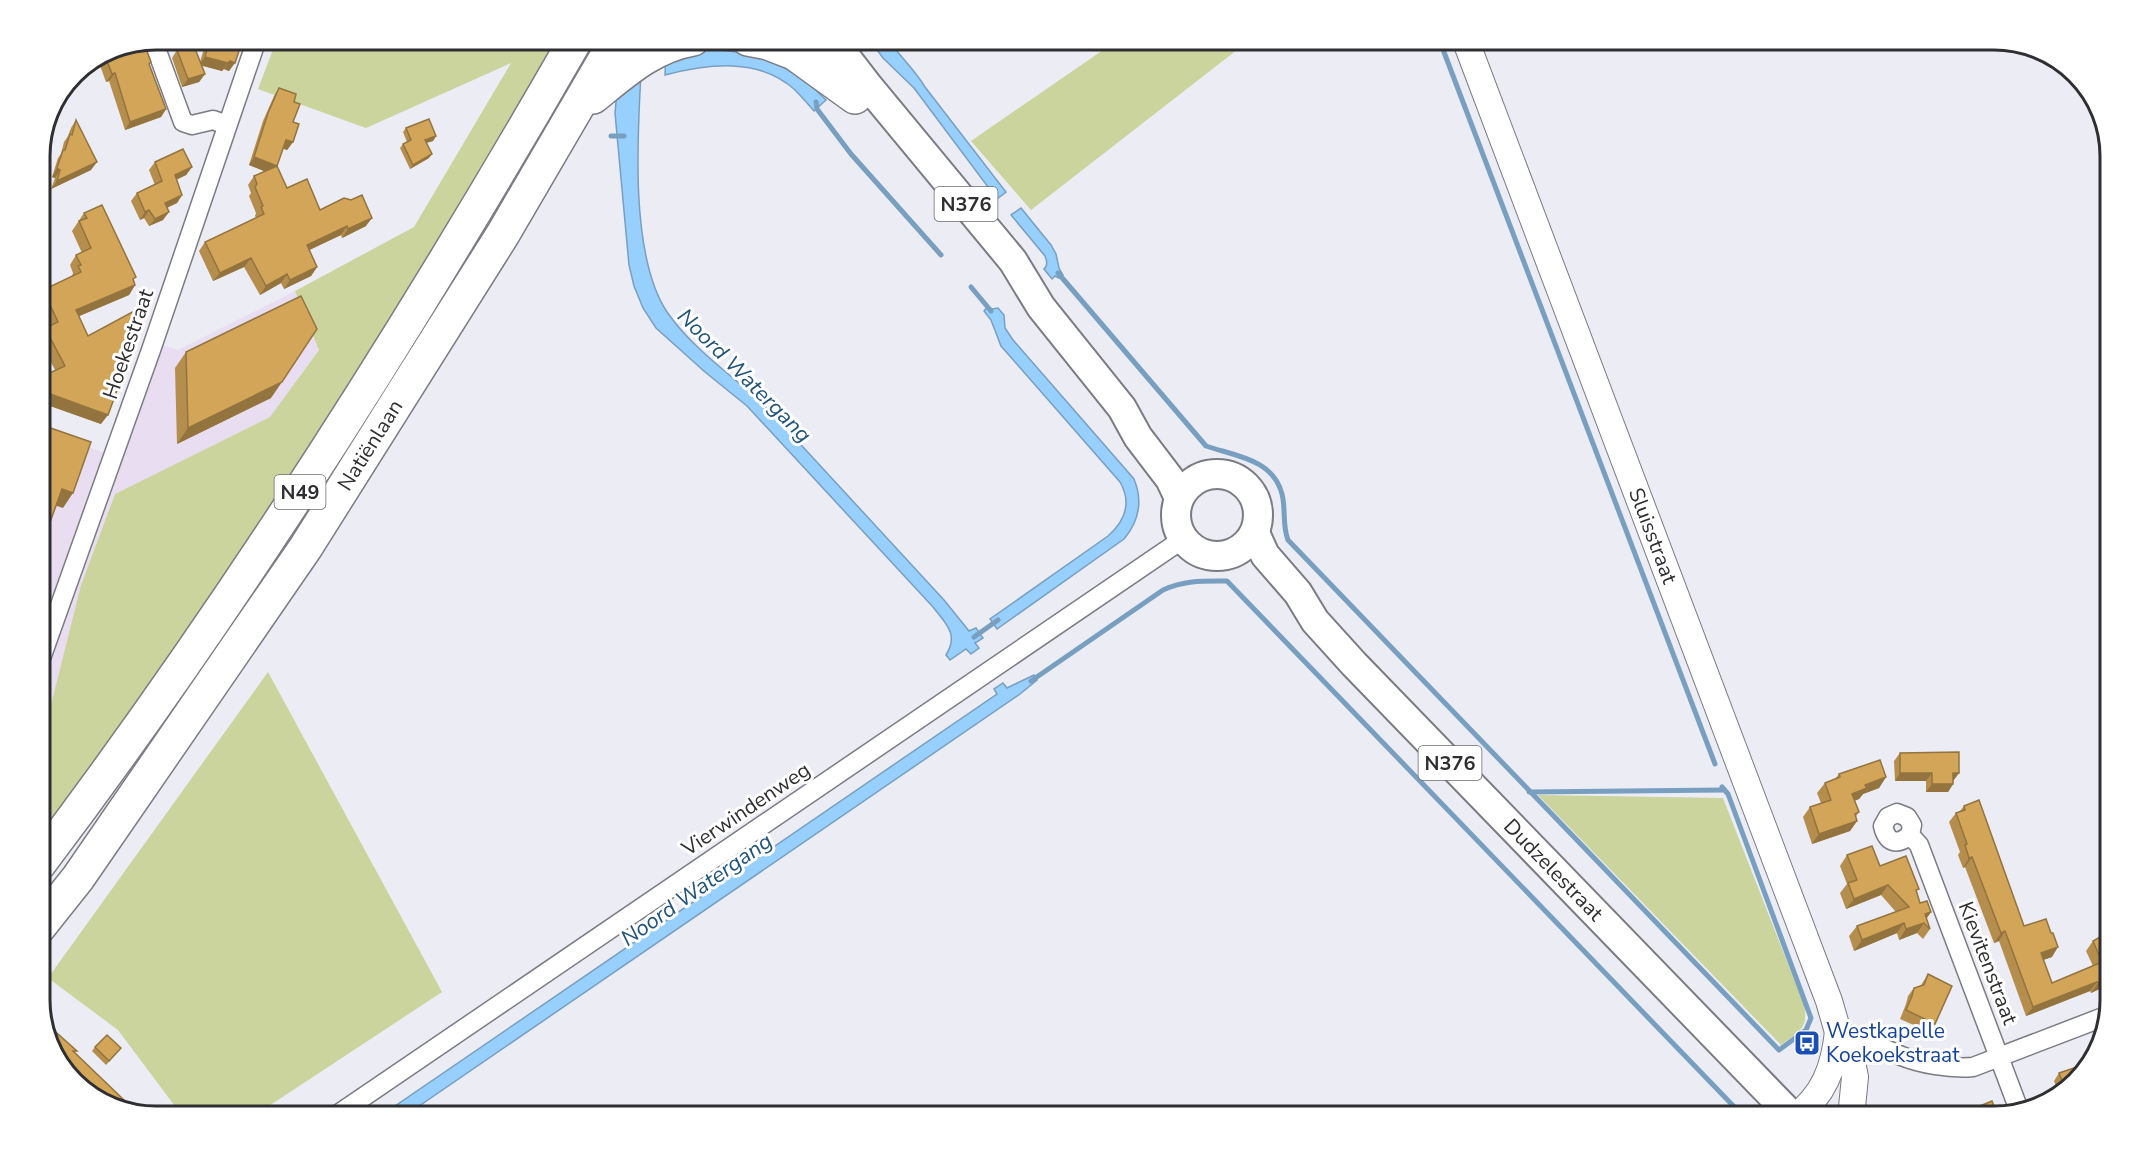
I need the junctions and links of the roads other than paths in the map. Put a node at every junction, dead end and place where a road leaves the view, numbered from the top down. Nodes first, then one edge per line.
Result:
1 (157, 50) edge
2 (253, 50) edge
3 (570, 50) edge
4 (611, 50) edge
5 (659, 50) edge
6 (786, 50) edge
7 (815, 50) edge
8 (840, 50) edge
9 (1469, 50) edge
10 (855, 97) junction
11 (573, 114) junction
12 (227, 125) junction
13 (1041, 307) junction
14 (1122, 408) junction
15 (1203, 476) junction
16 (1179, 498) junction
17 (1255, 533) junction
18 (1183, 539) junction
19 (1233, 554) junction
20 (1315, 621) junction
21 (50, 633) edge
22 (1910, 835) dead end
23 (50, 849) edge
24 (50, 913) edge
25 (2098, 1019) edge
26 (1838, 1032) junction
27 (1999, 1057) junction
28 (2017, 1104) edge
29 (350, 1106) edge
30 (1783, 1106) edge
31 (1805, 1106) edge
32 (1852, 1106) edge

1 - 12 street
2 - 12 street, Hoekestraat
3 - 23 highway, Natiënlaan / N49
4 - 11 highway, Natiënlaan / N49
5 - 11 highway
6 - 10 highway
7 - 10 main road, N376
8 - 13 main road, N376
9 - 26 street, Sluisstraat
10 - 13 main road, N376
11 - 24 highway, Natiënlaan / N49
12 - 21 street, Hoekestraat
13 - 14 main road, N376
14 - 15 main road, N376
14 - 16 main road, N376
15 - 16 main road
15 - 17 main road
16 - 18 main road
17 - 19 main road
17 - 20 main road, Dudzelestraat / N376
18 - 19 main road
18 - 29 street, Vierwindenweg
19 - 20 main road, Dudzelestraat / N376
20 - 30 main road, Dudzelestraat / N376
22 - 27 street, Kievitenstraat
25 - 27 street
26 - 27 street
26 - 31 street, Sluisstraat
26 - 32 street, Sluisstraat
27 - 28 street, Kievitenstraat

